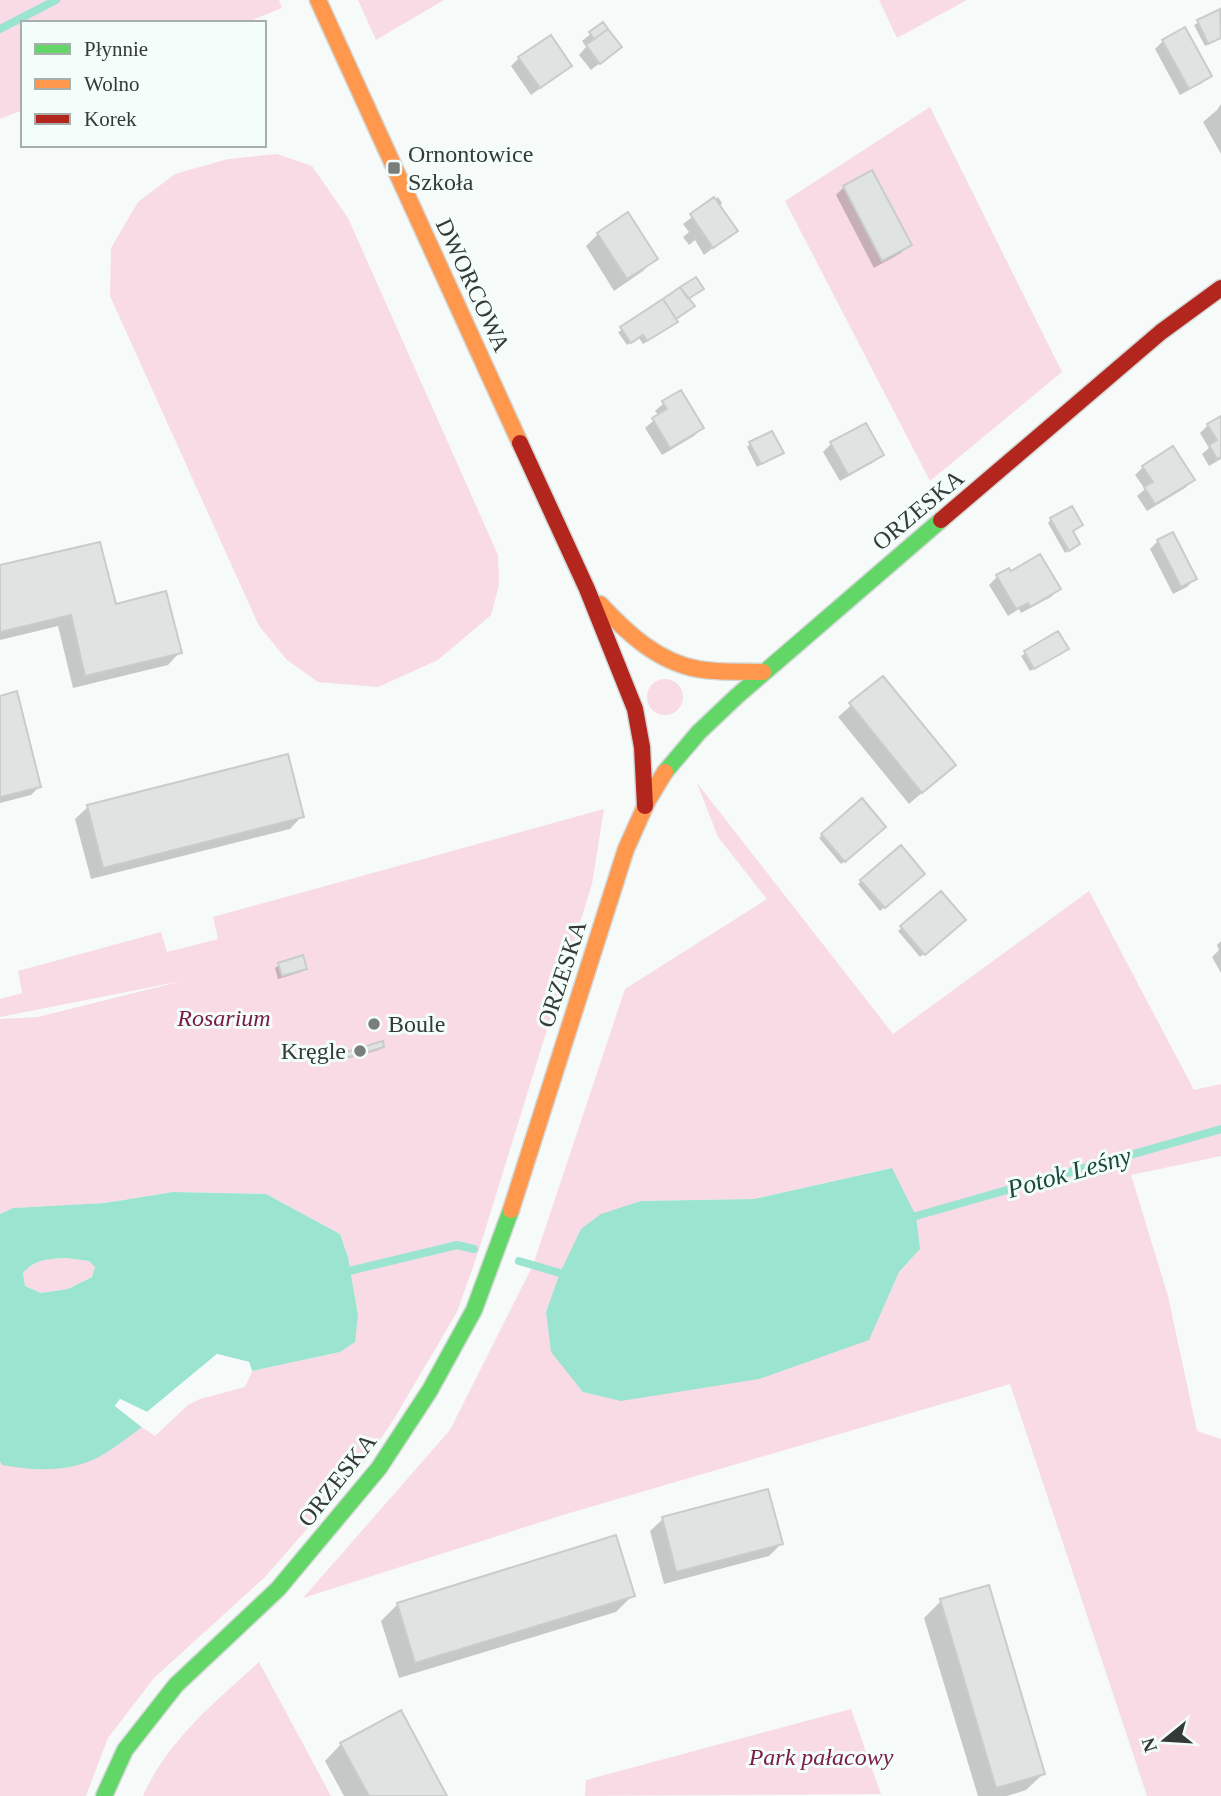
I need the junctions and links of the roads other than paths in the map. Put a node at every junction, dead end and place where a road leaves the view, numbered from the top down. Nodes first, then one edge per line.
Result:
1 (318, 0) edge
2 (1221, 288) edge
3 (587, 589) junction
4 (673, 661) junction
5 (647, 663) dead end
6 (763, 672) junction
7 (635, 675) dead end
8 (695, 684) dead end
9 (633, 703) junction
10 (703, 704) dead end
11 (707, 723) junction
12 (686, 745) junction
13 (645, 806) junction
14 (104, 1796) edge

1 - 3 street, DWORCOWA
2 - 6 street, ORZESKA
3 - 4 street, DWORCOWA
3 - 9 street, DWORCOWA
4 - 5 street
4 - 6 street, DWORCOWA
4 - 8 street
6 - 11 street, ORZESKA
7 - 9 street
9 - 12 street
9 - 13 street, DWORCOWA
10 - 11 street
11 - 12 street, ORZESKA
12 - 13 street, ORZESKA
13 - 14 street, ORZESKA

